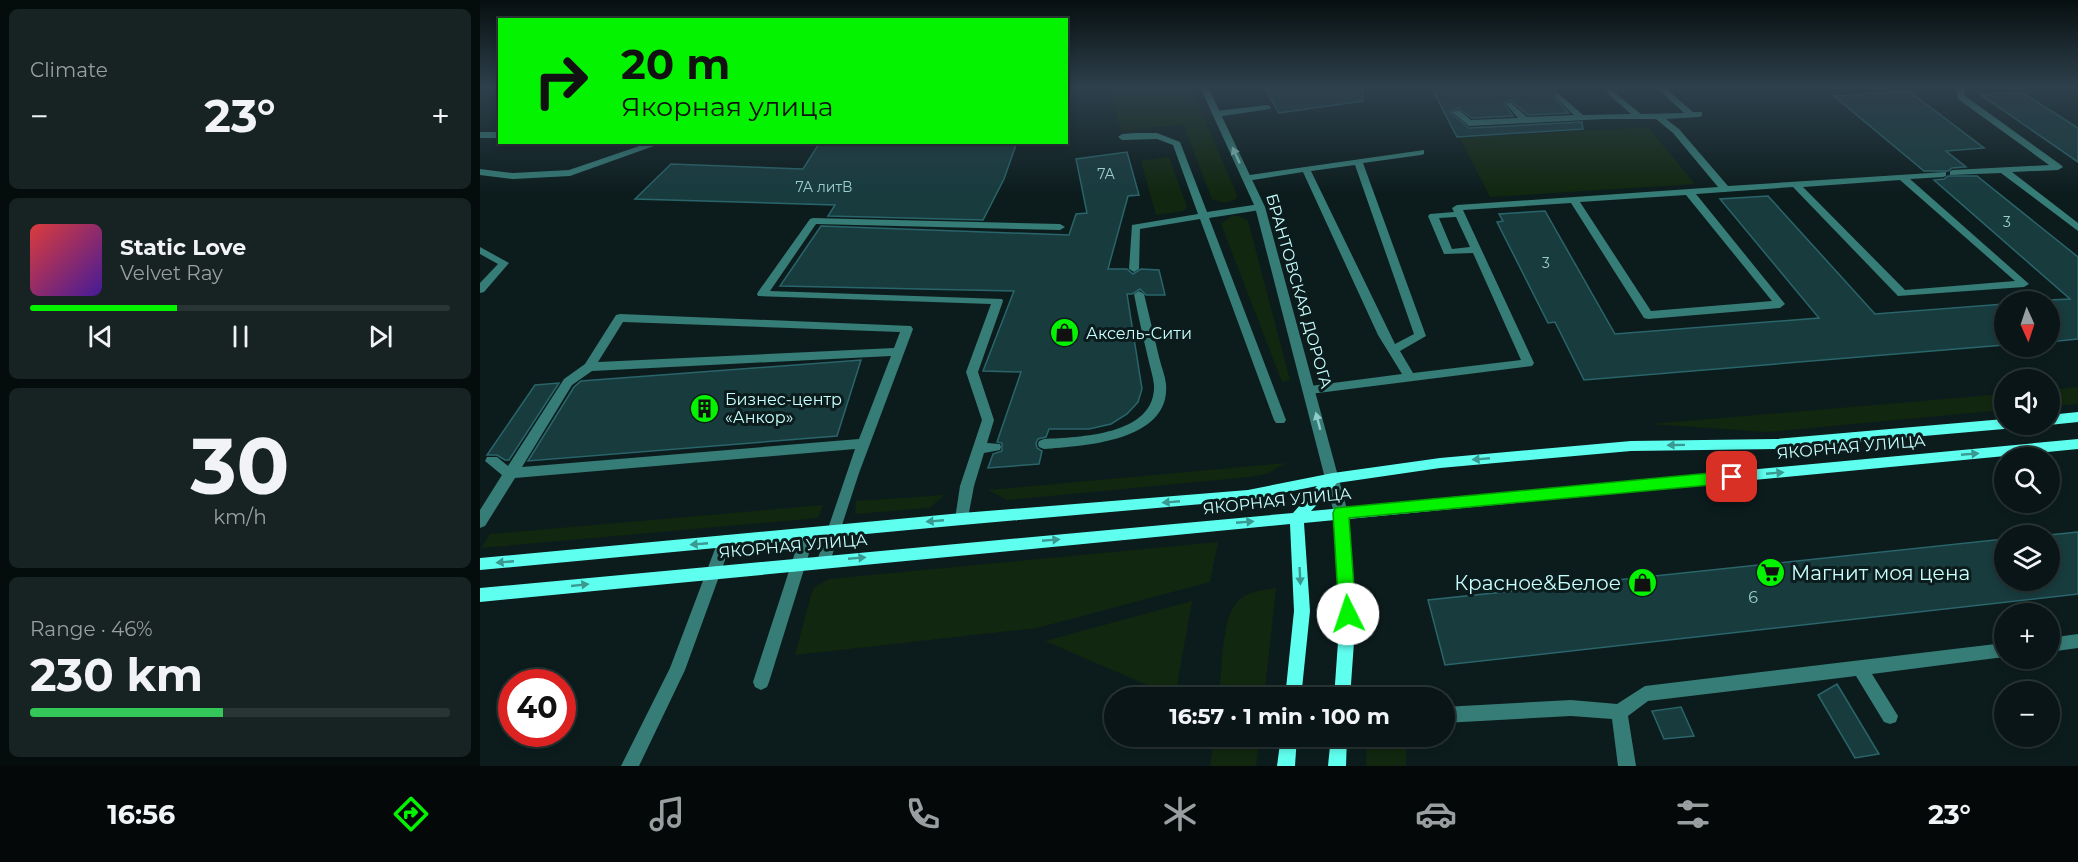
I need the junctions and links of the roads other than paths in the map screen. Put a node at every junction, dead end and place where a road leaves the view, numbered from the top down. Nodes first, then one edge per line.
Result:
1 (1220, 123) edge
2 (1665, 123) edge
3 (1997, 123) edge
4 (480, 135) edge
5 (498, 135) edge
6 (1122, 137) dead end
7 (655, 144) edge
8 (1421, 152) dead end
9 (1358, 161) junction
10 (1306, 169) junction
11 (2004, 171) junction
12 (480, 172) edge
13 (1902, 177) junction
14 (1246, 178) junction
15 (1796, 184) junction
16 (1725, 189) junction
17 (1689, 192) junction
18 (1574, 200) junction
19 (1260, 207) junction
20 (1460, 214) junction
21 (1205, 216) junction
22 (1059, 227) dead end
23 (2078, 228) edge
24 (480, 249) edge
25 (1476, 250) junction
26 (1134, 269) dead end
27 (480, 290) edge
28 (1139, 294) dead end
29 (1393, 350) junction
30 (899, 352) junction
31 (589, 367) junction
32 (1409, 377) junction
33 (1310, 390) junction
34 (2078, 417) edge
35 (2060, 419) edge
36 (1280, 420) dead end
37 (1994, 425) edge
38 (865, 443) junction
39 (1044, 444) dead end
40 (2078, 444) edge
41 (995, 447) dead end
42 (979, 448) junction
43 (492, 461) dead end
44 (509, 473) junction
45 (1333, 478) junction
46 (1341, 513) junction
47 (1297, 517) junction
48 (962, 519) junction
49 (480, 522) edge
50 (832, 531) junction
51 (808, 534) junction
52 (725, 541) junction
53 (824, 561) junction
54 (480, 564) edge
55 (798, 564) junction
56 (713, 571) junction
57 (480, 595) edge
58 (2078, 641) edge
59 (2060, 643) edge
60 (1994, 651) edge
61 (1860, 668) junction
62 (761, 682) dead end
63 (1294, 687) edge
64 (1343, 687) edge
65 (1619, 712) junction
66 (1455, 714) edge
67 (1890, 716) dead end
68 (1288, 747) edge
69 (1338, 747) edge
70 (630, 766) edge
71 (1286, 766) edge
72 (1337, 766) edge
73 (1627, 766) edge

14 -> 1 street, БРАНТОВСКАЯ ДОРОГА
2 - 16 street
3 - 11 street
4 - 5 street
6 - 21 street
7 - 12 street
8 - 9 street
9 - 10 street
9 - 29 street
10 - 14 street
10 - 29 street
11 - 13 street
11 - 23 street
13 - 15 street
13 - 15 street
14 - 19 street, БРАНТОВСКАЯ ДОРОГА
15 - 16 street
16 - 17 street
17 - 18 street
17 - 18 street
18 - 20 street
19 - 21 street
19 - 33 street, БРАНТОВСКАЯ ДОРОГА
20 - 25 street
20 - 25 street
21 - 26 street
21 - 36 street
22 - 42 street
24 - 27 street
25 - 32 street
28 - 39 street
29 - 32 street
30 - 31 street
30 - 31 street
30 - 38 street
31 - 44 street
32 - 33 street
45 -> 33 street, БРАНТОВСКАЯ ДОРОГА
34 - 35 street
37 -> 45 street, ЯКОРНАЯ УЛИЦА
38 - 44 street
38 - 50 street
46 -> 40 street, ЯКОРНАЯ УЛИЦА
41 - 42 street
42 - 48 street
43 - 44 street
44 - 49 street
45 - 46 street, БРАНТОВСКАЯ ДОРОГА
45 - 47 street
45 -> 48 street, ЯКОРНАЯ УЛИЦА
46 - 47 street, ЯКОРНАЯ УЛИЦА
46 - 64 street
53 -> 47 street, ЯКОРНАЯ УЛИЦА
47 -> 63 street
48 -> 50 street, ЯКОРНАЯ УЛИЦА
50 - 51 street, ЯКОРНАЯ УЛИЦА
50 - 53 street
51 - 52 street, ЯКОРНАЯ УЛИЦА
51 - 55 street
52 -> 54 street, ЯКОРНАЯ УЛИЦА
52 - 56 street
53 - 55 street, ЯКОРНАЯ УЛИЦА
55 - 56 street, ЯКОРНАЯ УЛИЦА
55 - 62 street
57 -> 56 street, ЯКОРНАЯ УЛИЦА
56 - 70 street
58 - 59 street
60 - 61 street
61 - 65 street
61 - 67 street
65 - 66 street
65 - 73 street
68 - 71 street
69 - 72 street

